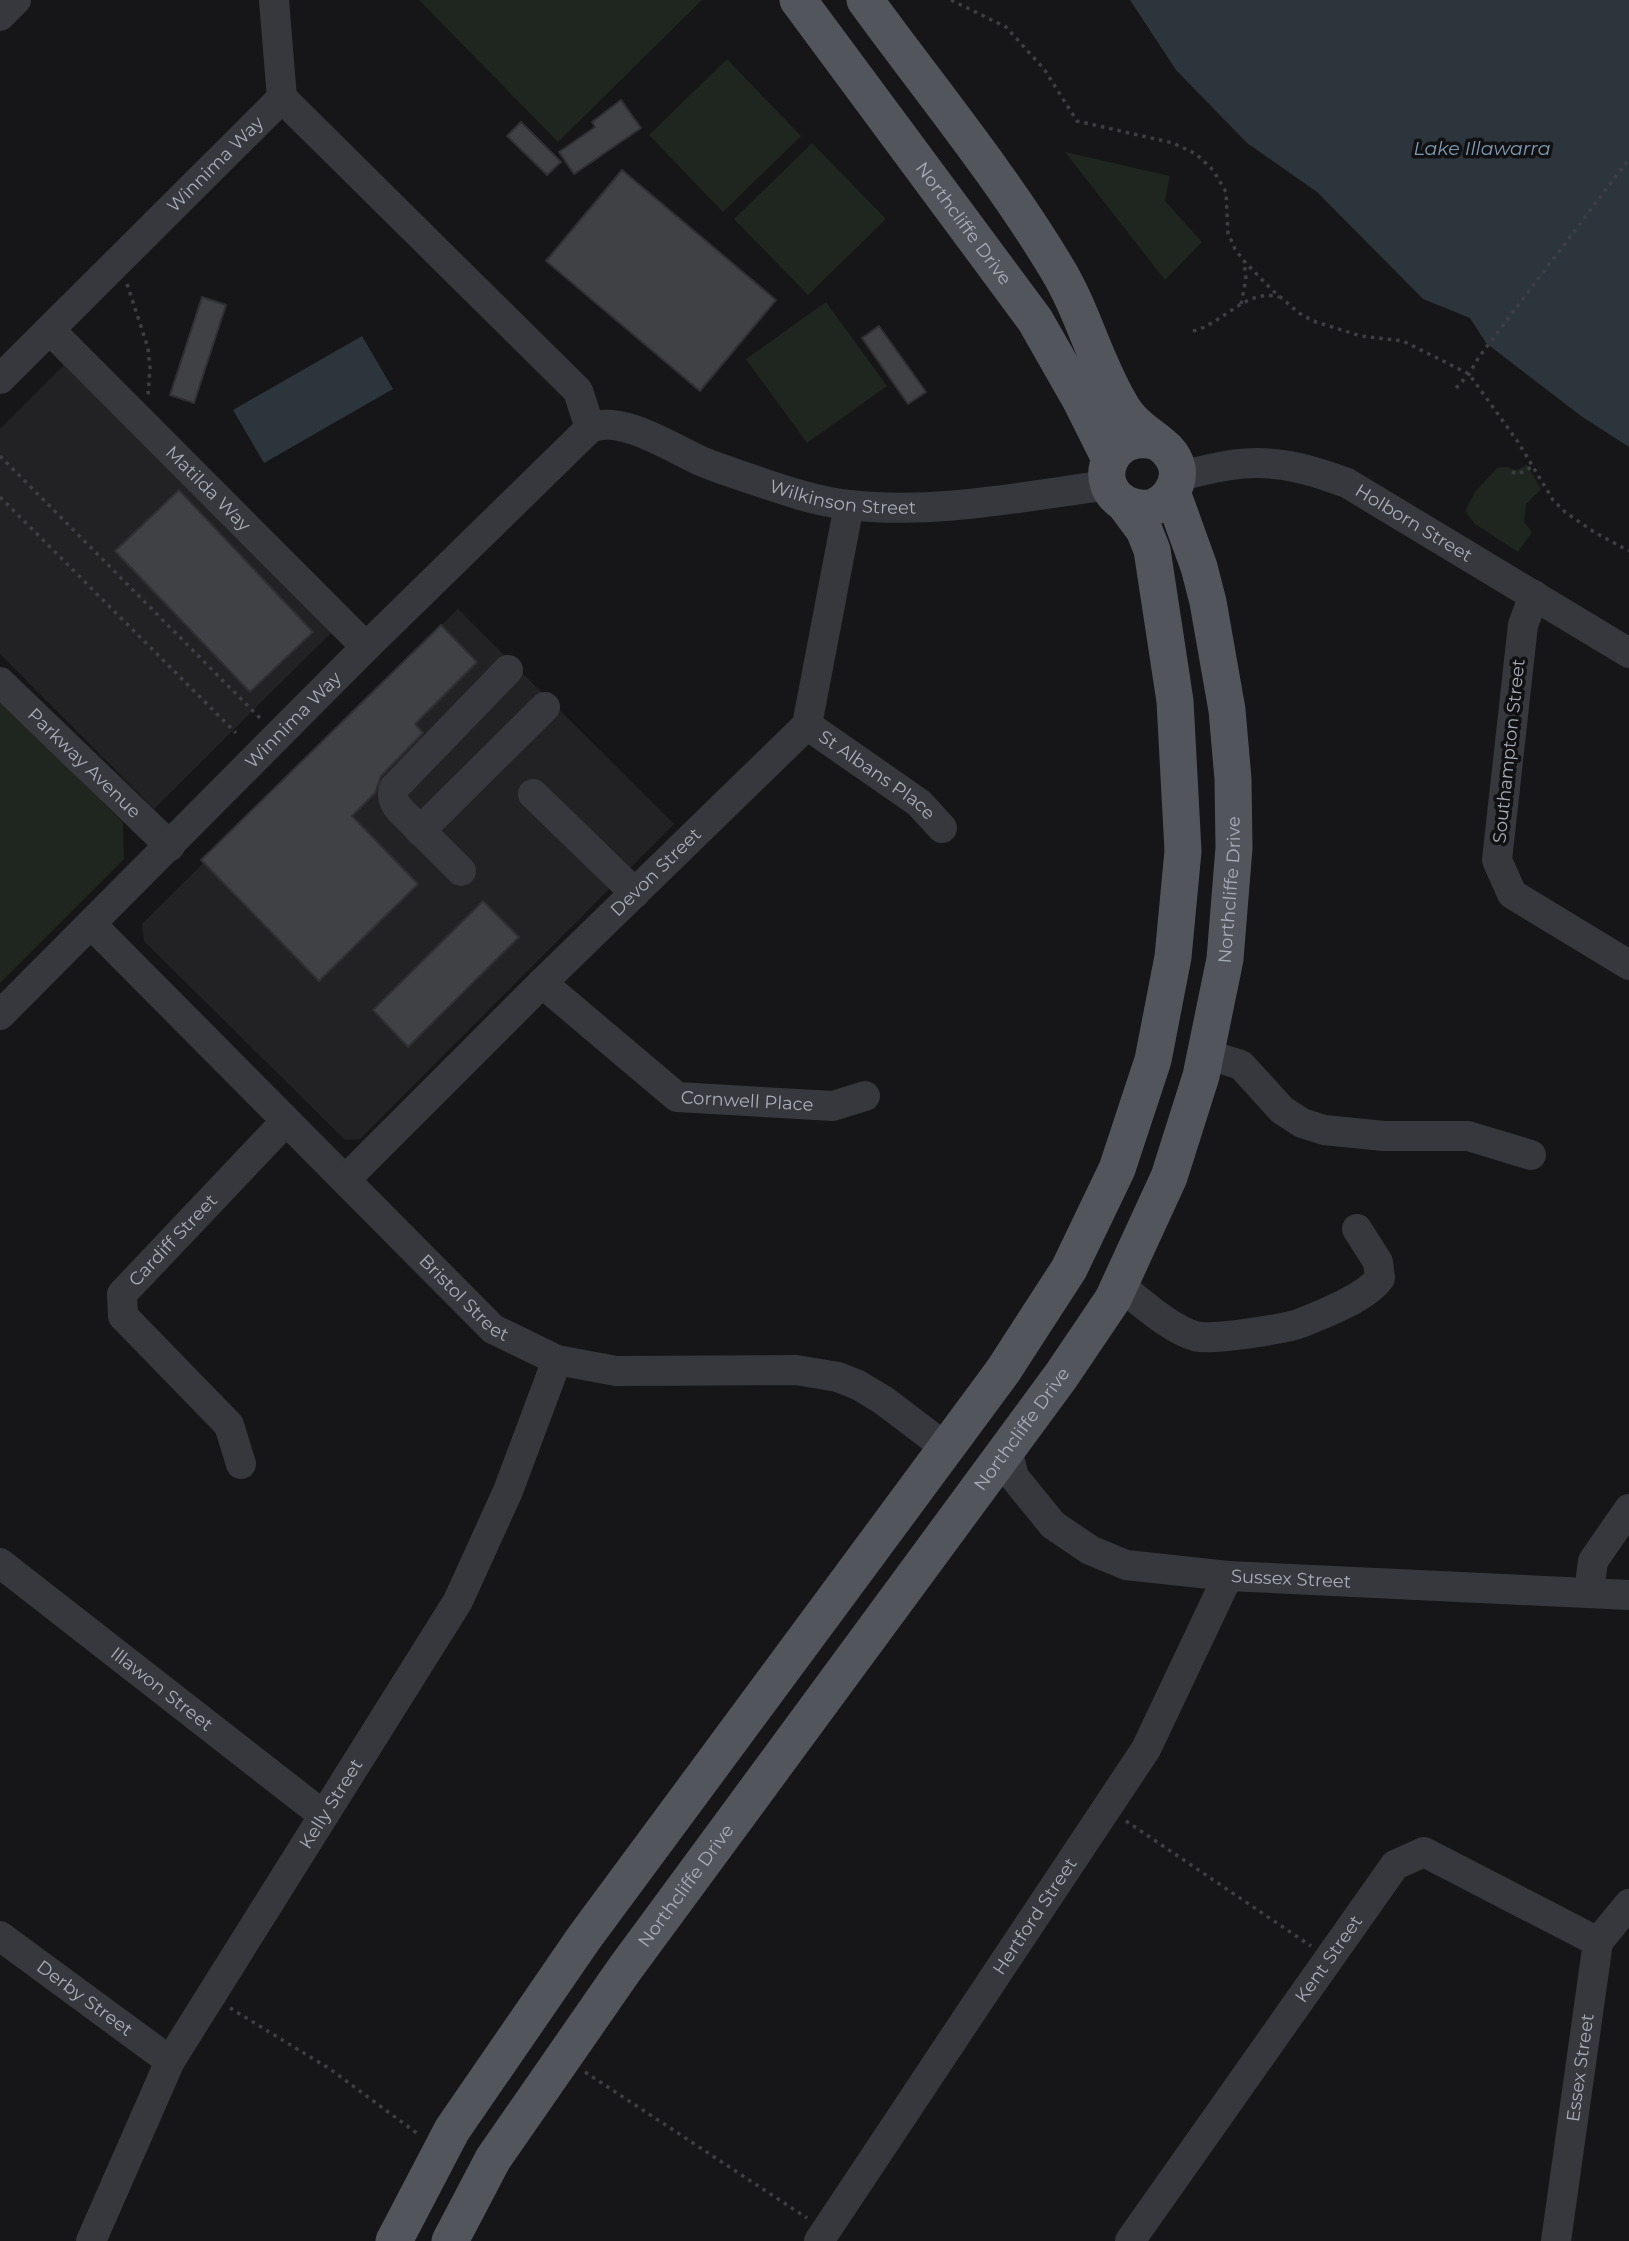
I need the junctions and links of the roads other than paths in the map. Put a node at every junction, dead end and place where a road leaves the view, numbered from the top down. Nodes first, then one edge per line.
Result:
1 (16, 0) edge
2 (274, 0) edge
3 (798, 0) edge
4 (865, 0) edge
5 (0, 16) edge
6 (282, 98) junction
7 (50, 330) junction
8 (0, 379) edge
9 (590, 428) junction
10 (1157, 442) junction
11 (1115, 482) junction
12 (1175, 484) junction
13 (849, 505) junction
14 (1534, 595) junction
15 (366, 647) junction
16 (1629, 653) edge
17 (508, 670) dead end
18 (0, 682) edge
19 (545, 707) dead end
20 (807, 725) junction
21 (533, 794) dead end
22 (942, 828) dead end
23 (420, 831) junction
24 (170, 846) junction
25 (461, 872) dead end
26 (635, 893) junction
27 (92, 925) junction
28 (1629, 965) edge
29 (542, 983) junction
30 (0, 1015) edge
31 (1206, 1054) junction
32 (865, 1096) dead end
33 (286, 1121) junction
34 (1531, 1155) dead end
35 (346, 1179) junction
36 (1357, 1229) dead end
37 (1119, 1285) junction
38 (557, 1360) junction
39 (945, 1447) junction
40 (1007, 1448) junction
41 (241, 1464) dead end
42 (1629, 1509) edge
43 (0, 1563) edge
44 (1228, 1576) junction
45 (1589, 1592) junction
46 (1629, 1595) edge
47 (323, 1815) junction
48 (1629, 1904) edge
49 (0, 1936) edge
50 (584, 1938) junction
51 (1598, 1942) junction
52 (624, 1970) junction
53 (170, 2061) junction
54 (822, 2236) edge
55 (90, 2241) edge
56 (394, 2241) edge
57 (450, 2241) edge
58 (1130, 2241) edge
59 (1556, 2241) edge

1 - 5 street
2 - 6 street
3 - 11 main road, Northcliffe Drive
4 - 10 main road
6 - 7 street, Winnima Way
6 - 9 street
7 - 8 street, Winnima Way
7 - 15 street, Matilda Way
9 - 13 street, Wilkinson Street
9 - 15 street, Winnima Way
10 - 11 main road
10 - 12 main road
11 - 12 main road
11 - 13 street, Wilkinson Street
11 - 39 main road, Northcliffe Drive
12 - 14 street, Holborn Street
12 - 31 main road, Northcliffe Drive
13 - 20 street
14 - 16 street, Holborn Street
14 - 28 street, Southampton Street
15 - 24 street, Winnima Way
17 - 23 street
18 - 24 street, Parkway Avenue
19 - 23 street
20 - 22 street, St Albans Place
20 - 26 street, Devon Street
21 - 26 street
23 - 25 street
24 - 27 street, Winnima Way
26 - 29 street, Devon Street
27 - 30 street, Winnima Way
27 - 33 street, Bristol Street
29 - 32 street, Cornwell Place
29 - 35 street, Devon Street
31 - 34 street
31 - 37 main road, Northcliffe Drive
33 - 35 street, Bristol Street
33 - 41 street, Cardiff Street
35 - 38 street, Bristol Street
36 - 37 street
37 - 40 main road, Northcliffe Drive
38 - 39 street, Bristol Street
38 - 47 street, Kelly Street
39 - 50 main road, Northcliffe Drive
40 - 44 street, Sussex Street
40 - 52 main road, Northcliffe Drive
42 - 45 street
43 - 47 street, Illawon Street
44 - 45 street, Sussex Street
44 - 54 street, Hertford Street
45 - 46 street, Sussex Street
47 - 53 street, Kelly Street
48 - 51 street
49 - 53 street, Derby Street
50 - 52 main road
50 - 56 main road, Northcliffe Drive
51 - 58 street, Kent Street
51 - 59 street, Essex Street
52 - 57 main road, Northcliffe Drive
53 - 55 street, Kelly Street

